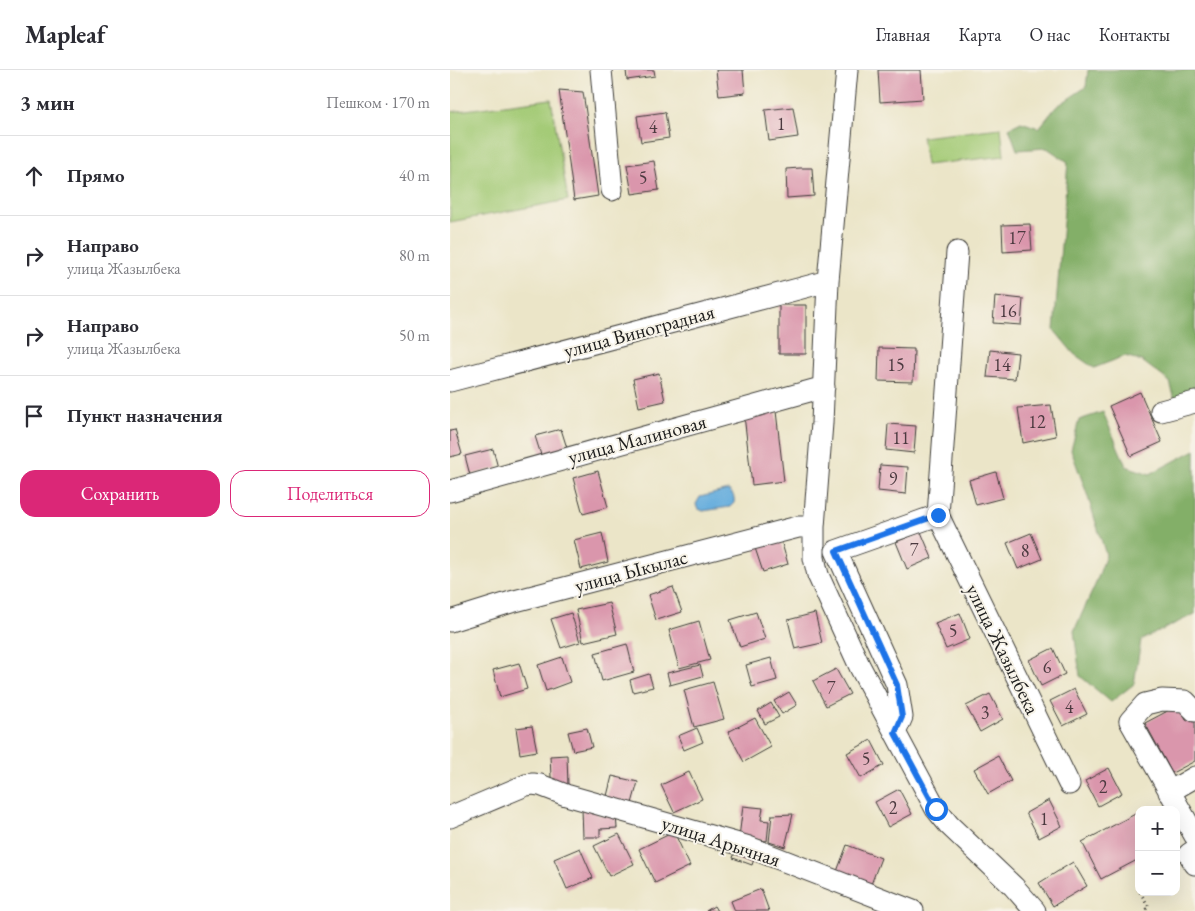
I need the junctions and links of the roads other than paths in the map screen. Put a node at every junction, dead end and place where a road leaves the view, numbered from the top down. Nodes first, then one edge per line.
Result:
1 (601, 70) edge
2 (847, 70) edge
3 (612, 190) dead end
4 (957, 252) dead end
5 (828, 281) junction
6 (450, 381) edge
7 (824, 387) junction
8 (1195, 402) edge
9 (1161, 411) dead end
10 (450, 491) edge
11 (938, 515) junction
12 (814, 527) junction
13 (450, 621) edge
14 (1195, 711) edge
15 (895, 733) junction
16 (1195, 777) edge
17 (1069, 784) dead end
18 (1169, 792) junction
19 (450, 817) edge
20 (1195, 836) edge
21 (1195, 850) edge
22 (1195, 864) edge
23 (913, 911) edge
24 (1035, 911) edge

1 - 3 street
2 - 5 street
4 - 11 street
5 - 6 street, улица Виноградная
5 - 7 street
7 - 10 street, улица Малиновая
7 - 12 street
8 - 9 street
11 - 15 street
11 - 17 street, улица Жазылбека
12 - 13 street, улица Ыкылас
12 - 15 street
14 - 18 street
15 - 24 street
16 - 18 street
18 - 20 street
19 - 23 street, улица Арычная
21 - 22 street

